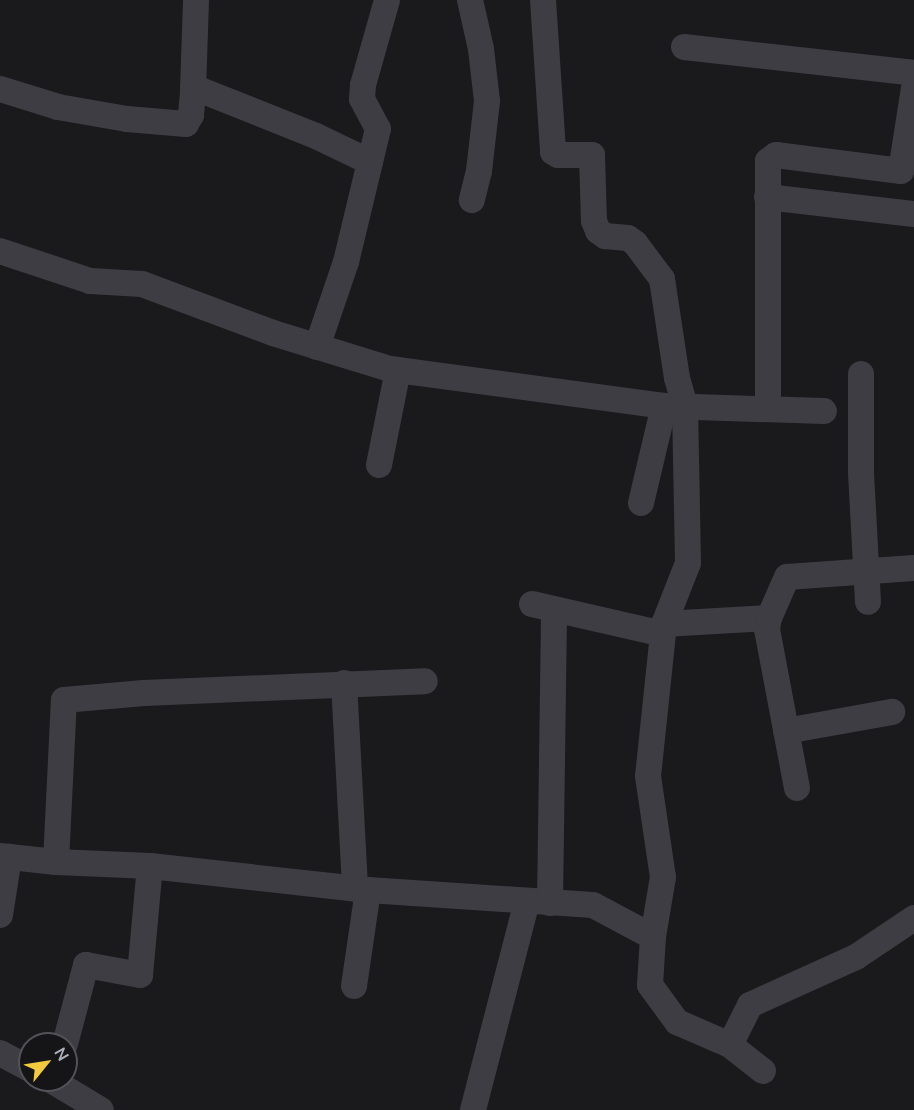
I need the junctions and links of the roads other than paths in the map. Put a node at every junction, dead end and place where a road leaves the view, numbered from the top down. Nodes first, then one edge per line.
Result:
1 (196, 0) edge
2 (387, 0) edge
3 (470, 0) edge
4 (543, 0) edge
5 (684, 47) dead end
6 (914, 73) edge
7 (193, 87) junction
8 (914, 88) edge
9 (0, 90) edge
10 (370, 162) junction
11 (767, 197) junction
12 (472, 200) dead end
13 (914, 214) edge
14 (0, 251) edge
15 (317, 347) junction
16 (398, 370) junction
17 (861, 374) dead end
18 (674, 406) junction
19 (768, 409) junction
20 (824, 411) dead end
21 (379, 465) dead end
22 (640, 503) dead end
23 (914, 567) edge
24 (864, 570) junction
25 (868, 602) dead end
26 (769, 618) junction
27 (664, 629) junction
28 (425, 681) dead end
29 (344, 683) junction
30 (892, 712) dead end
31 (786, 731) junction
32 (797, 788) dead end
33 (5, 856) edge
34 (56, 862) junction
35 (150, 866) junction
36 (361, 890) junction
37 (538, 902) junction
38 (0, 915) edge
39 (914, 918) edge
40 (653, 937) junction
41 (354, 986) dead end
42 (68, 1032) edge
43 (730, 1045) junction
44 (0, 1053) edge
45 (18, 1063) edge
46 (763, 1071) dead end
47 (71, 1092) edge
48 (101, 1110) edge
49 (473, 1110) edge

1 - 7 street
2 - 10 street
3 - 12 street
4 - 18 street
5 - 6 street
7 - 9 street
7 - 10 street
8 - 11 street
10 - 15 street
11 - 13 street
11 - 19 street
14 - 15 street
15 - 16 street
16 - 18 street
16 - 21 street
17 - 24 street
18 - 19 street
18 - 22 street
18 - 27 street
19 - 20 street
23 - 24 street
24 - 25 street
24 - 26 street
26 - 27 street
26 - 31 street
27 - 37 street
27 - 40 street
28 - 29 street
29 - 34 street
29 - 36 street
30 - 31 street
31 - 32 street
33 - 34 street
33 - 38 street
34 - 35 street
35 - 36 street
35 - 42 street
36 - 37 street
36 - 41 street
37 - 40 street
37 - 49 street
39 - 43 street
40 - 43 street
43 - 46 street
44 - 45 street
47 - 48 street

